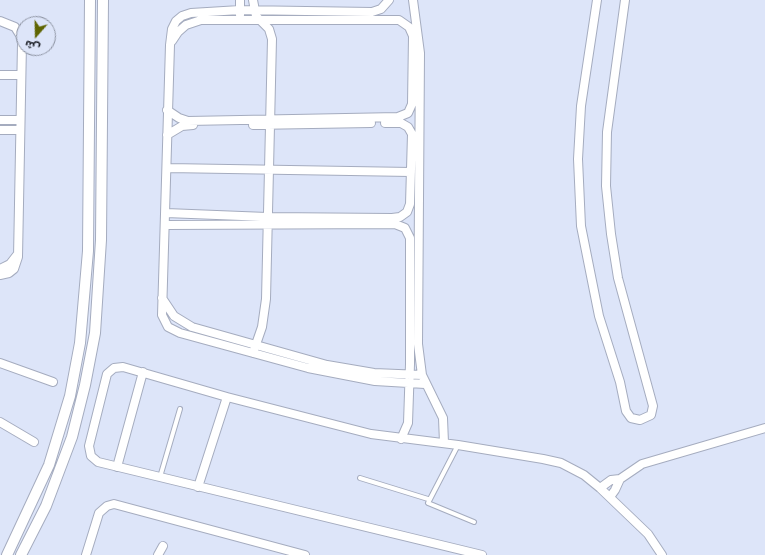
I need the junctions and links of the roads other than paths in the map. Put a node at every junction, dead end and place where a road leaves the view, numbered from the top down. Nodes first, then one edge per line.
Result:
1 (90, 0) edge
2 (103, 0) edge
3 (240, 0) edge
4 (253, 0) edge
5 (389, 0) edge
6 (414, 0) edge
7 (597, 0) edge
8 (625, 0) edge
9 (240, 10) junction
10 (253, 10) junction
11 (240, 19) junction
12 (258, 20) junction
13 (0, 21) edge
14 (0, 25) edge
15 (16, 29) edge
16 (16, 38) edge
17 (170, 45) junction
18 (21, 56) edge
19 (0, 75) edge
20 (21, 75) junction
21 (167, 110) junction
22 (0, 120) edge
23 (20, 120) junction
24 (270, 122) junction
25 (0, 130) edge
26 (20, 130) junction
27 (167, 135) junction
28 (168, 168) junction
29 (269, 170) junction
30 (411, 172) junction
31 (166, 213) junction
32 (267, 221) junction
33 (166, 225) junction
34 (19, 251) junction
35 (0, 269) edge
36 (0, 275) edge
37 (162, 297) junction
38 (254, 349) junction
39 (0, 363) edge
40 (142, 372) junction
41 (422, 375) junction
42 (410, 379) junction
43 (53, 382) dead end
44 (425, 384) junction
45 (227, 397) junction
46 (180, 409) dead end
47 (0, 422) edge
48 (765, 428) edge
49 (401, 439) junction
50 (34, 442) dead end
51 (444, 443) junction
52 (458, 445) junction
53 (117, 467) junction
54 (160, 477) junction
55 (360, 478) dead end
56 (620, 479) junction
57 (198, 487) junction
58 (600, 488) junction
59 (610, 497) junction
60 (428, 499) junction
61 (474, 522) dead end
62 (163, 546) dead end
63 (6, 555) edge
64 (22, 555) edge
65 (86, 555) edge
66 (158, 555) edge
67 (306, 555) edge
68 (482, 555) edge
69 (662, 555) edge

1 - 63 street
2 - 64 street
3 - 9 street
4 - 10 street
5 - 10 street
6 - 41 street
7 - 8 street
9 - 10 street
9 - 11 street
9 - 17 street
10 - 12 street
11 - 12 street
11 - 17 street
12 - 24 street
12 - 24 street
13 - 15 street
14 - 16 street
17 - 21 street
18 - 20 street
19 - 20 street
20 - 23 street
21 - 24 street
21 - 27 street
22 - 23 street
23 - 26 street
24 - 27 street
24 - 29 street
24 - 30 street
25 - 26 street
26 - 34 street
27 - 28 street
28 - 29 street
28 - 31 street
29 - 30 street
29 - 32 street
30 - 32 street
31 - 32 street
31 - 33 street
32 - 33 street
32 - 38 street
32 - 42 street
33 - 37 street
34 - 35 street
34 - 36 street
37 - 38 street
37 - 38 street
38 - 42 street
39 - 43 street
40 - 45 street
40 - 53 street
40 - 53 street
41 - 42 street
41 - 44 street
42 - 44 street
42 - 49 street
44 - 51 street
45 - 49 street
45 - 57 street
46 - 54 lane
47 - 50 street
48 - 56 street
49 - 51 street
51 - 52 street
52 - 58 street
52 - 60 lane
53 - 54 street
54 - 57 street
55 - 60 lane
56 - 58 street
56 - 59 street
57 - 68 street
58 - 59 street
59 - 69 street
60 - 61 lane
62 - 66 street
65 - 67 street

